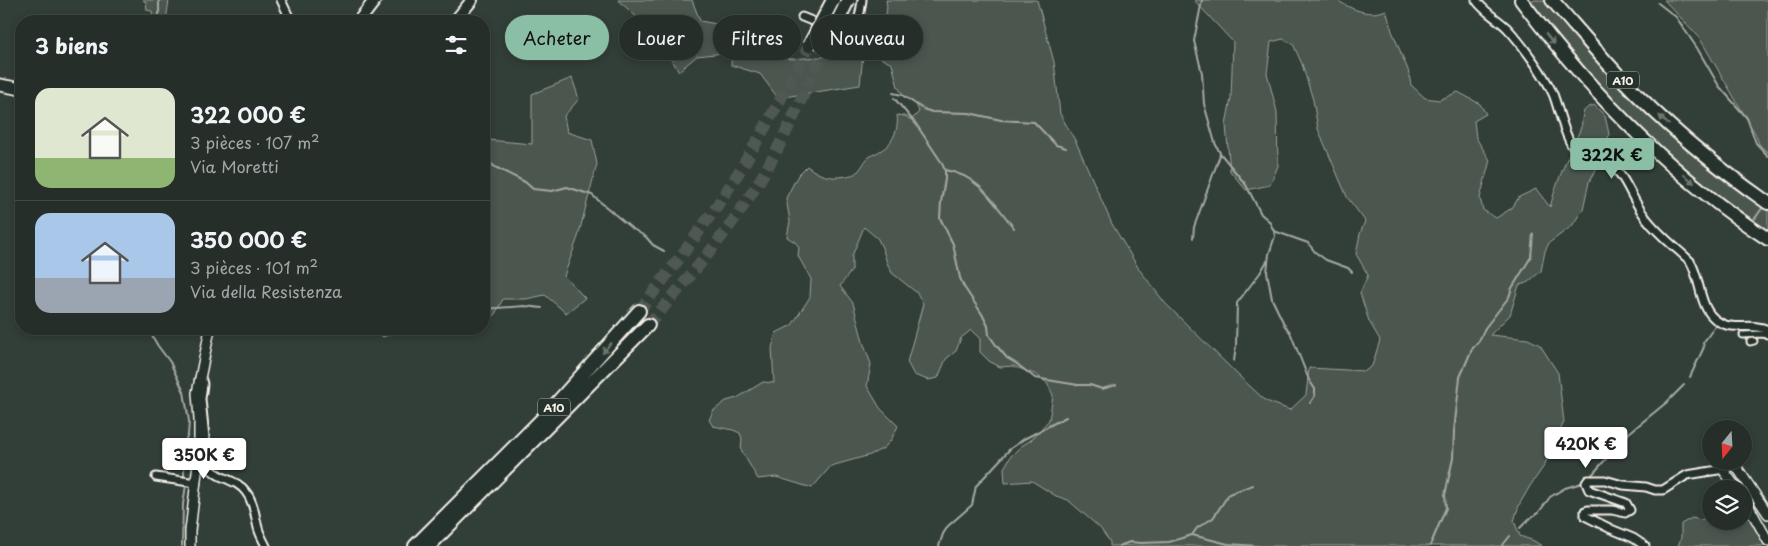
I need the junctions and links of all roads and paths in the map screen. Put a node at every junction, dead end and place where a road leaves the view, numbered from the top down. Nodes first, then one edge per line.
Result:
1 (281, 0) edge
2 (375, 0) edge
3 (472, 0) edge
4 (834, 0) edge
5 (848, 0) edge
6 (862, 0) edge
7 (1476, 0) edge
8 (1521, 0) edge
9 (1552, 0) edge
10 (288, 15) edge
11 (364, 15) edge
12 (460, 15) edge
13 (841, 15) edge
14 (802, 17) dead end
15 (809, 46) tunnel mouth
16 (0, 85) edge
17 (15, 88) edge
18 (1768, 203) edge
19 (1768, 239) edge
20 (639, 311) tunnel mouth
21 (648, 326) tunnel mouth
22 (1756, 326) junction
23 (1768, 330) edge
24 (1768, 334) edge
25 (209, 335) edge
26 (1743, 335) dead end
27 (199, 379) junction
28 (1713, 470) edge
29 (1738, 470) edge
30 (156, 477) dead end
31 (192, 482) junction
32 (468, 500) junction
33 (1752, 512) edge
34 (1768, 514) edge
35 (1768, 541) edge
36 (190, 546) edge
37 (266, 546) edge
38 (414, 546) edge
39 (429, 546) edge
40 (1645, 546) edge

1 - 10 street
2 - 11 main road
3 - 12 main road
4 - 15 highway, bridge
5 - 13 highway, bridge
6 - 14 street
7 - 22 street
8 -> 19 highway, A10
18 -> 9 highway, A10
16 - 17 main road
20 -> 32 highway, A10
21 - 32 highway, A10
22 - 23 street
22 - 24 street
24 - 26 street
25 - 27 street
27 - 31 street
27 - 37 street
28 - 40 street
29 - 34 street
30 - 31 street
31 - 36 street
32 - 38 highway, A10
32 - 39 highway, A10
33 - 35 street

